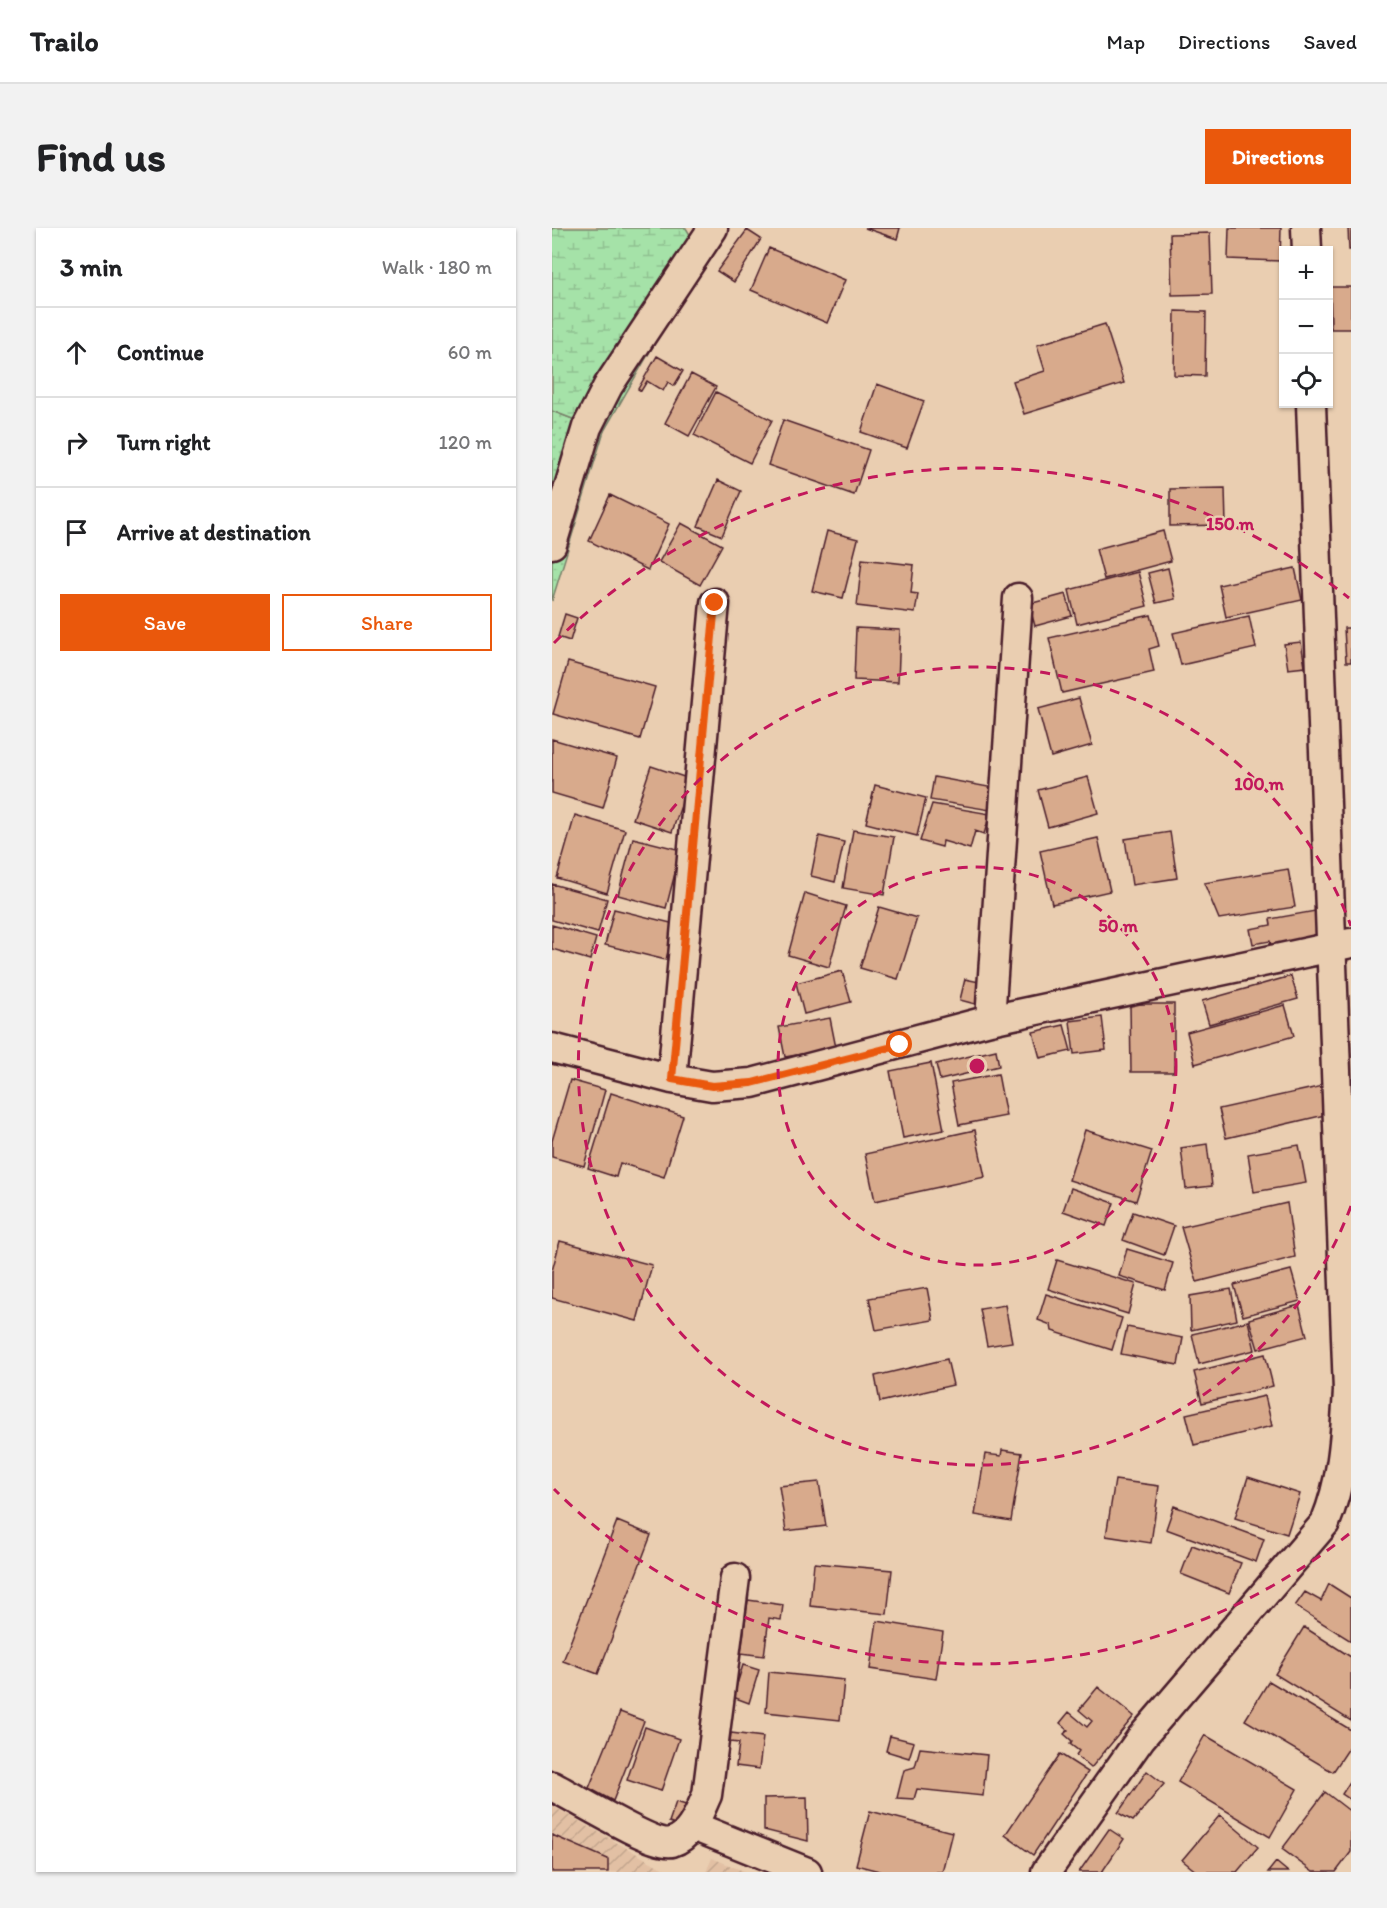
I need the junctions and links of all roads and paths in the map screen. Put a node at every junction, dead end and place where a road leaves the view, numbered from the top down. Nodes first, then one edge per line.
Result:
1 (713, 228) edge
2 (1306, 228) edge
3 (1307, 246) edge
4 (1311, 408) edge
5 (552, 544) edge
6 (1018, 598) dead end
7 (715, 603) dead end
8 (1341, 944) edge
9 (990, 1020) junction
10 (552, 1048) edge
11 (672, 1079) junction
12 (735, 1578) dead end
13 (552, 1786) edge
14 (693, 1827) junction
15 (807, 1872) edge
16 (1046, 1872) edge

1 - 5 street
2 - 3 street
4 - 8 street
6 - 9 street
7 - 11 street
8 - 9 street
8 - 16 street
9 - 11 street
10 - 11 street
12 - 14 street
13 - 14 street
14 - 15 street

